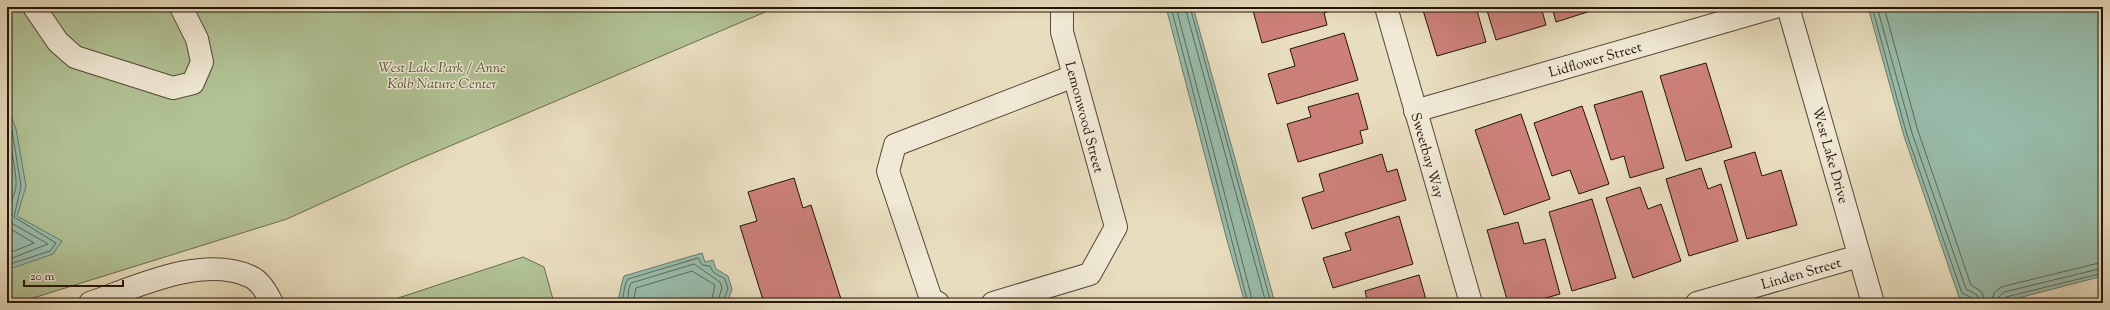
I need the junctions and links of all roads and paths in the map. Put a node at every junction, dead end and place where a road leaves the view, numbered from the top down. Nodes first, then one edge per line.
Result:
1 (34, 7) edge
2 (181, 7) edge
3 (1062, 7) edge
4 (1386, 7) edge
5 (1775, 7) edge
6 (1788, 7) edge
7 (1074, 76) junction
8 (1415, 111) junction
9 (1859, 256) junction
10 (90, 303) edge
11 (272, 303) edge
12 (938, 303) edge
13 (992, 303) edge
14 (1471, 303) edge
15 (1697, 303) edge
16 (1873, 303) edge

1 - 2 street
3 - 7 street, Lemonwood Street
4 - 8 street, Sweetbay Way
5 - 8 street, Lidflower Street
6 - 9 street, West Lake Drive
7 - 12 street
7 - 13 street, Lemonwood Street
8 - 14 street, Sweetbay Way
9 - 15 street, Linden Street
9 - 16 street, West Lake Drive
10 - 11 street

